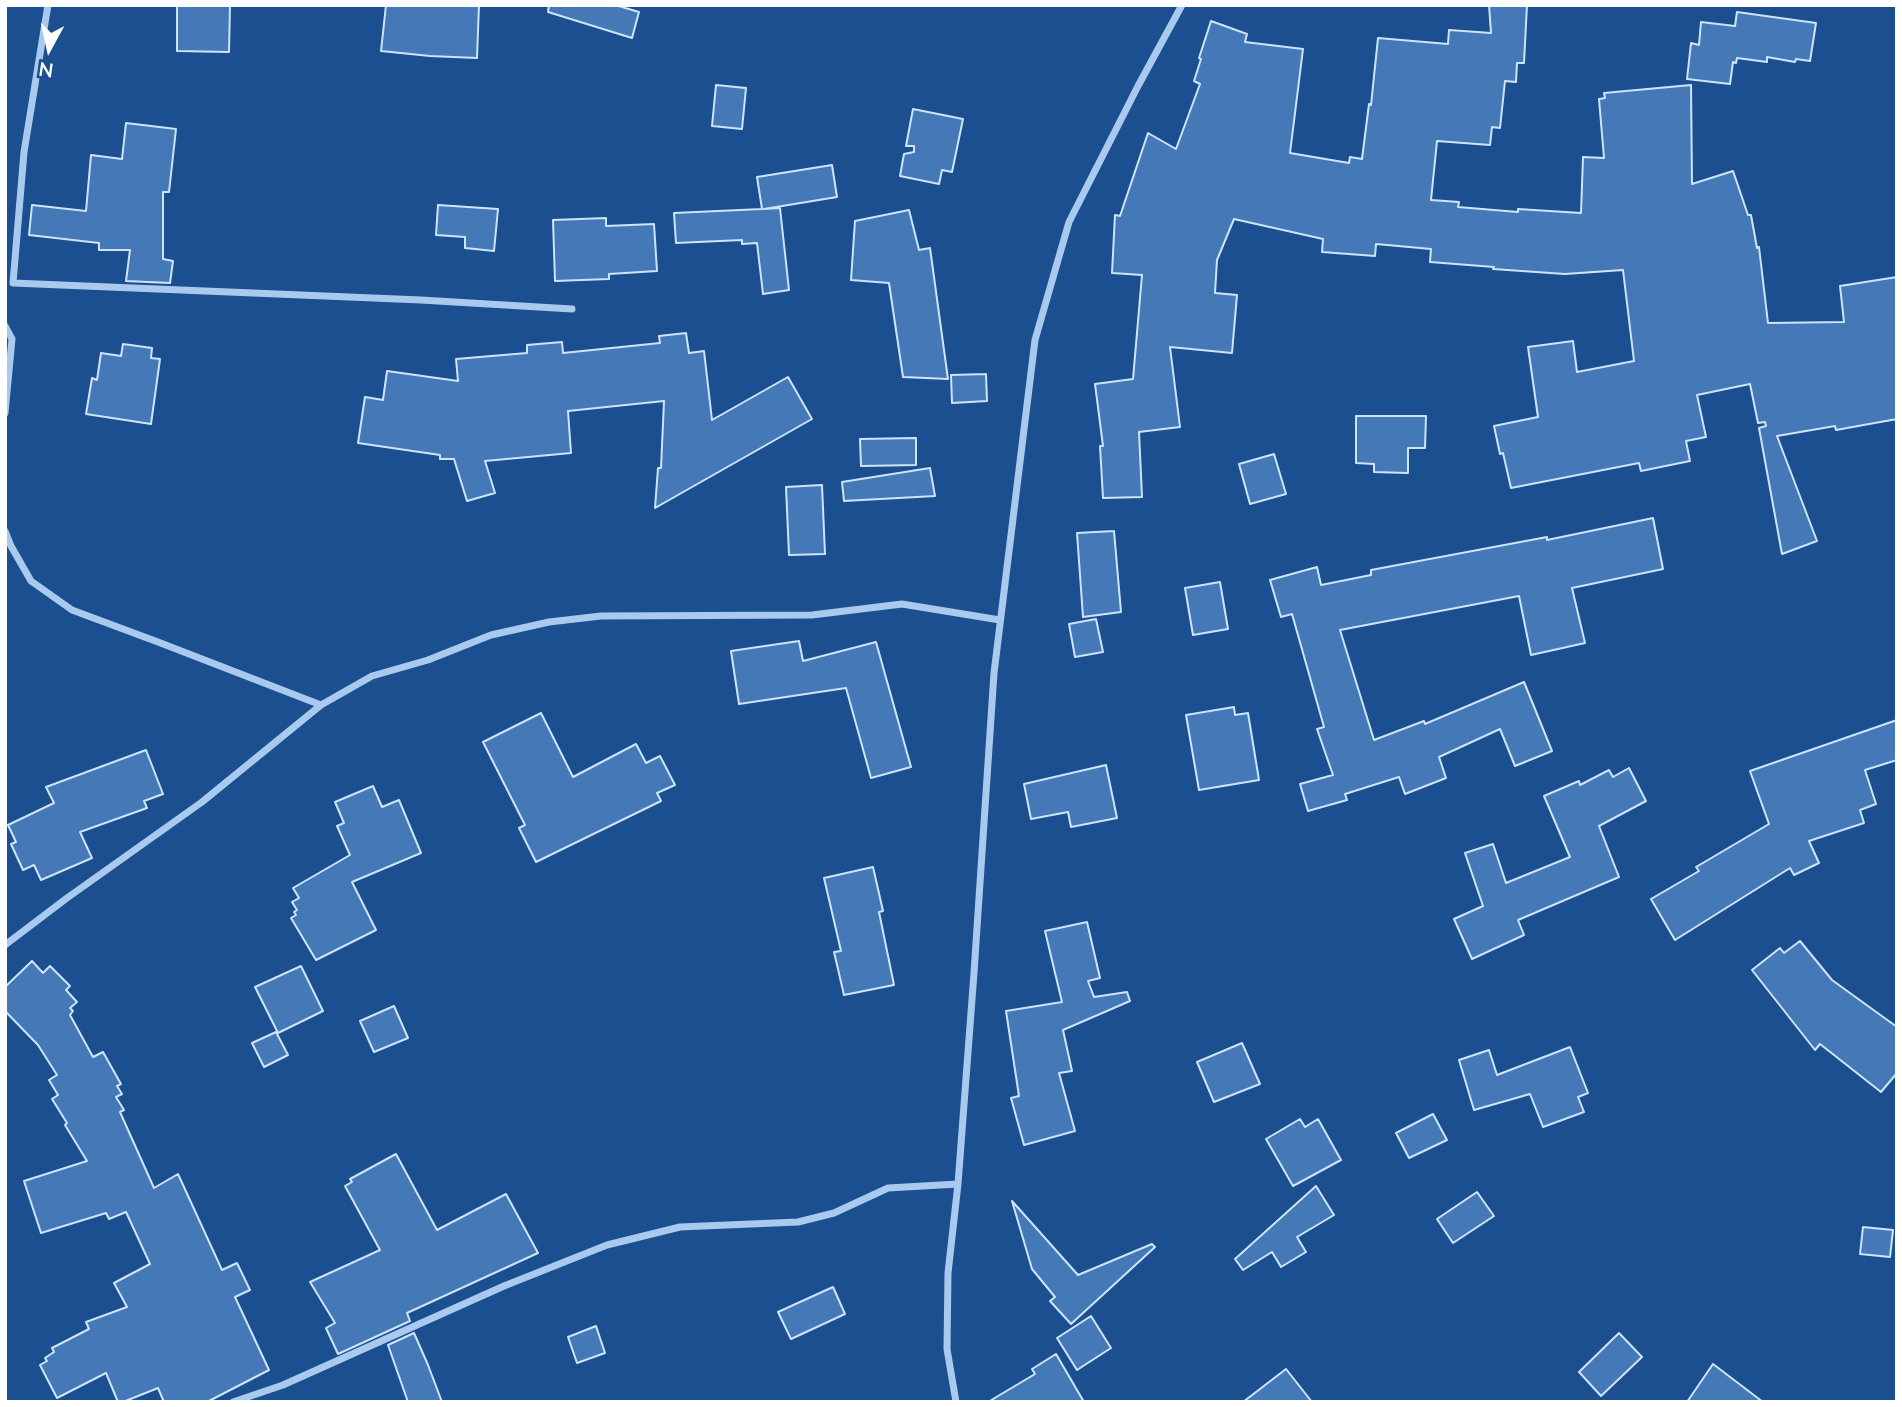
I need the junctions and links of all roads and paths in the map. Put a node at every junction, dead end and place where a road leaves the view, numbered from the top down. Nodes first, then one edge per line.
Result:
1 (48, 5) edge
2 (1182, 5) edge
3 (572, 309) dead end
4 (5, 326) edge
5 (5, 413) edge
6 (5, 531) edge
7 (1000, 621) junction
8 (321, 705) junction
9 (5, 945) edge
10 (958, 1184) junction
11 (233, 1402) edge
12 (956, 1402) edge

1 - 3 street
2 - 7 street
4 - 5 street
6 - 8 street
7 - 8 street
7 - 10 street
8 - 9 street
10 - 11 street
10 - 12 street

